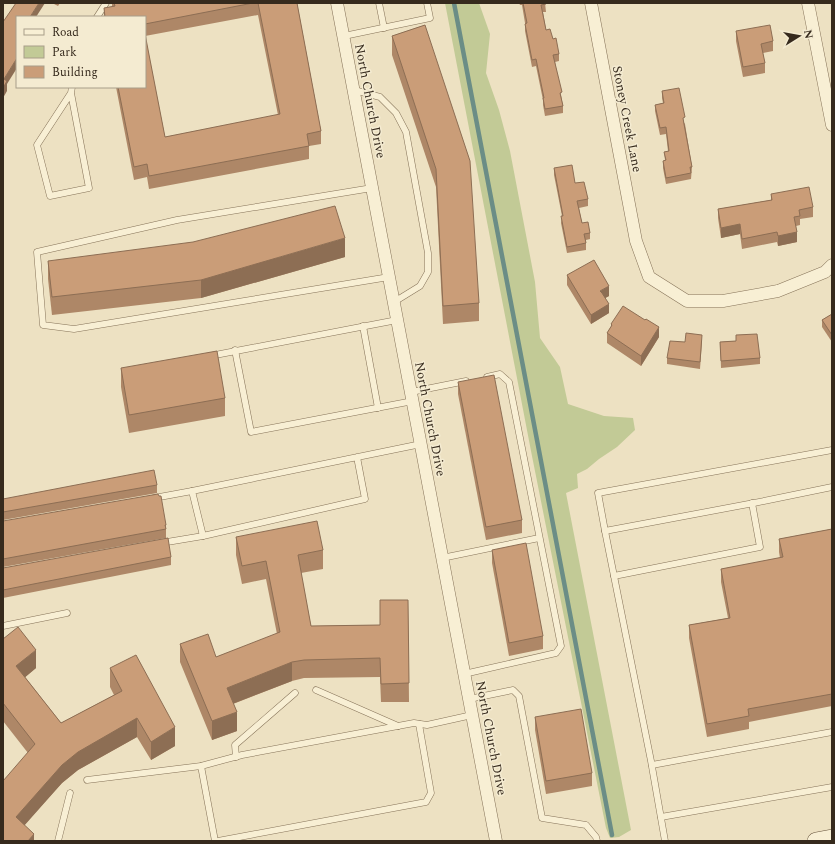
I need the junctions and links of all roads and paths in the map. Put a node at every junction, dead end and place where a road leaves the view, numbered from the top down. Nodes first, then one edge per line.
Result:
1 (106, 3) edge
2 (337, 3) edge
3 (379, 3) edge
4 (427, 3) edge
5 (591, 3) edge
6 (808, 3) edge
7 (98, 16) edge
8 (384, 28) junction
9 (344, 36) junction
10 (71, 90) edge
11 (354, 90) junction
12 (832, 125) edge
13 (372, 188) junction
14 (832, 265) edge
15 (389, 277) junction
16 (394, 302) junction
17 (397, 320) junction
18 (363, 326) junction
19 (235, 350) junction
20 (207, 356) edge
21 (484, 377) edge
22 (469, 380) edge
23 (412, 396) junction
24 (378, 408) junction
25 (421, 444) junction
26 (832, 450) edge
27 (357, 457) junction
28 (832, 487) edge
29 (192, 491) junction
30 (146, 499) edge
31 (752, 503) junction
32 (605, 531) junction
33 (203, 536) junction
34 (539, 538) junction
35 (152, 544) edge
36 (442, 558) junction
37 (614, 576) junction
38 (67, 613) dead end
39 (3, 626) edge
40 (464, 674) junction
41 (316, 690) dead end
42 (295, 693) dead end
43 (469, 699) junction
44 (472, 715) junction
45 (419, 724) junction
46 (398, 726) junction
47 (832, 732) edge
48 (236, 757) junction
49 (652, 765) junction
50 (201, 766) junction
51 (87, 780) dead end
52 (832, 787) edge
53 (70, 793) dead end
54 (661, 817) junction
55 (832, 838) edge
56 (58, 841) edge
57 (215, 841) edge
58 (218, 841) edge
59 (496, 841) edge
60 (597, 841) edge
61 (665, 841) edge
62 (816, 841) edge

1 - 7 lane
2 - 9 street, North Church Drive
3 - 8 lane
4 - 8 lane
5 - 14 street, Stoney Creek Lane
6 - 12 street
8 - 9 lane
9 - 11 street, North Church Drive
10 - 10 lane
11 - 13 street, North Church Drive
11 - 16 lane
13 - 15 street, North Church Drive
13 - 15 lane
15 - 16 street, North Church Drive
16 - 17 street, North Church Drive
17 - 18 lane
17 - 23 street, North Church Drive
18 - 19 lane
18 - 24 lane
19 - 20 lane
19 - 24 lane
21 - 34 lane
22 - 23 lane
23 - 24 lane
23 - 25 street, North Church Drive
25 - 27 lane
25 - 36 street, North Church Drive
26 - 32 lane
27 - 29 lane
27 - 33 lane
28 - 31 lane
29 - 30 lane
29 - 33 lane
31 - 32 lane
31 - 37 lane
32 - 37 lane
33 - 35 lane
34 - 36 lane
34 - 40 lane
36 - 40 street, North Church Drive
37 - 49 lane
38 - 39 lane
40 - 43 street, North Church Drive
41 - 46 lane
42 - 48 lane
43 - 44 street, North Church Drive
43 - 60 lane
44 - 45 lane
44 - 59 street, North Church Drive
45 - 46 lane
45 - 58 lane
46 - 48 lane
47 - 49 lane
48 - 50 lane
49 - 54 lane
50 - 51 lane
50 - 57 lane
52 - 54 lane
53 - 56 lane
54 - 61 lane
55 - 62 street

